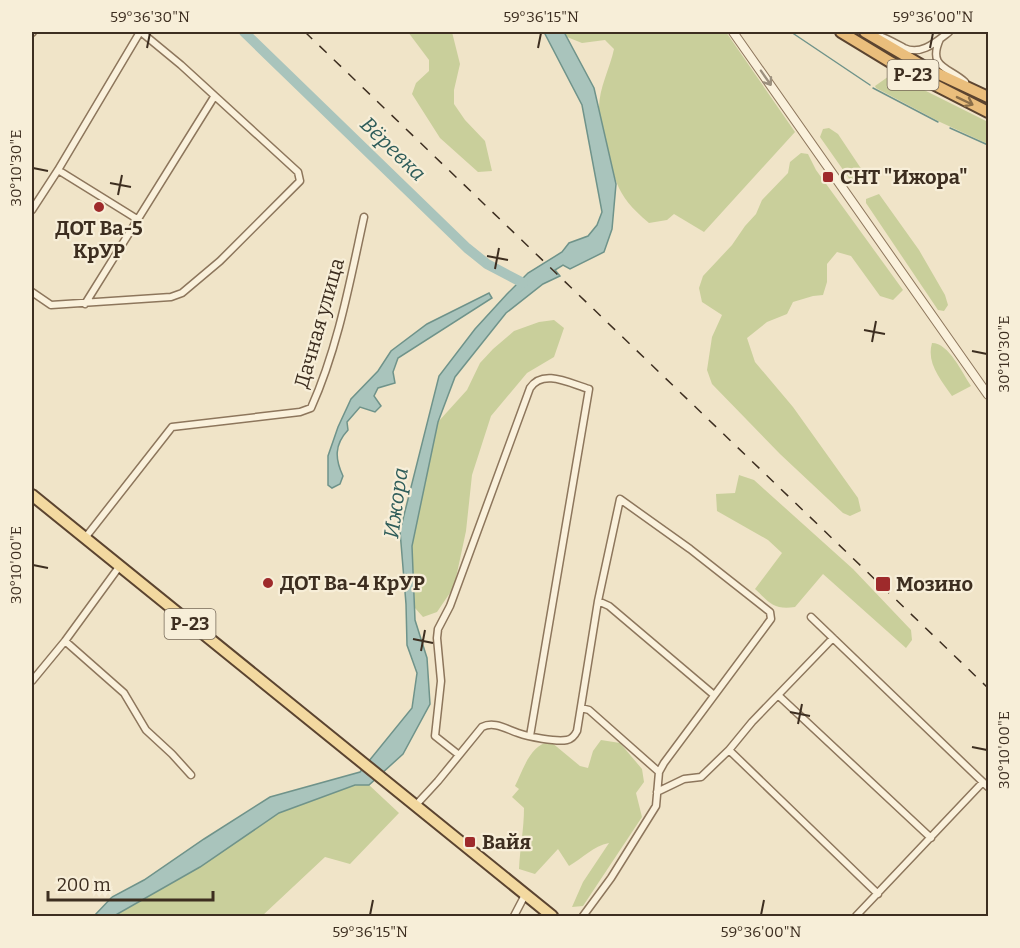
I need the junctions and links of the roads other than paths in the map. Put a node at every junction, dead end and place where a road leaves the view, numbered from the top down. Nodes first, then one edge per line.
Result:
1 (141, 32) edge
2 (733, 32) edge
3 (841, 32) edge
4 (867, 32) edge
5 (949, 32) edge
6 (941, 38) junction
7 (972, 90) junction
8 (214, 97) junction
9 (988, 97) edge
10 (988, 112) edge
11 (58, 170) junction
12 (32, 210) edge
13 (364, 217) dead end
14 (136, 219) junction
15 (32, 292) edge
16 (85, 304) junction
17 (988, 395) edge
18 (32, 495) edge
19 (84, 538) junction
20 (119, 567) junction
21 (598, 602) junction
22 (811, 617) dead end
23 (834, 638) junction
24 (65, 641) junction
25 (32, 681) edge
26 (714, 695) junction
27 (779, 696) junction
28 (581, 708) junction
29 (530, 736) junction
30 (729, 750) junction
31 (459, 755) junction
32 (659, 772) junction
33 (191, 775) dead end
34 (986, 784) edge
35 (657, 792) junction
36 (415, 806) junction
37 (931, 838) junction
38 (878, 894) junction
39 (525, 895) junction
40 (514, 916) edge
41 (552, 916) edge
42 (583, 916) edge
43 (856, 916) edge

1 - 8 street
1 - 11 street
2 -> 17 street
3 -> 10 highway, Р-23
4 - 6 street
4 - 7 highway, Р-23
5 - 6 street
6 - 7 street
7 - 9 highway, Р-23
8 - 14 street
8 - 16 street
11 - 12 street
11 - 14 street
13 - 19 street, Дачная улица
14 - 16 street
15 - 16 street
18 - 19 main road, Р-23
19 - 20 main road, Р-23
20 - 24 street
20 - 36 main road, Р-23
21 - 26 street
21 - 26 street
21 - 28 street
22 - 23 street
23 - 27 street
23 - 34 street
24 - 25 street
24 - 33 street
26 - 32 street
27 - 30 street
27 - 37 street
28 - 29 street
28 - 32 street
29 - 31 street
29 - 31 street
30 - 35 street
30 - 38 street
31 - 36 street
32 - 35 street
34 - 37 street
35 - 42 street
36 - 39 main road, Р-23
37 - 38 street
38 - 43 street
39 - 40 street
39 - 41 main road, Р-23

